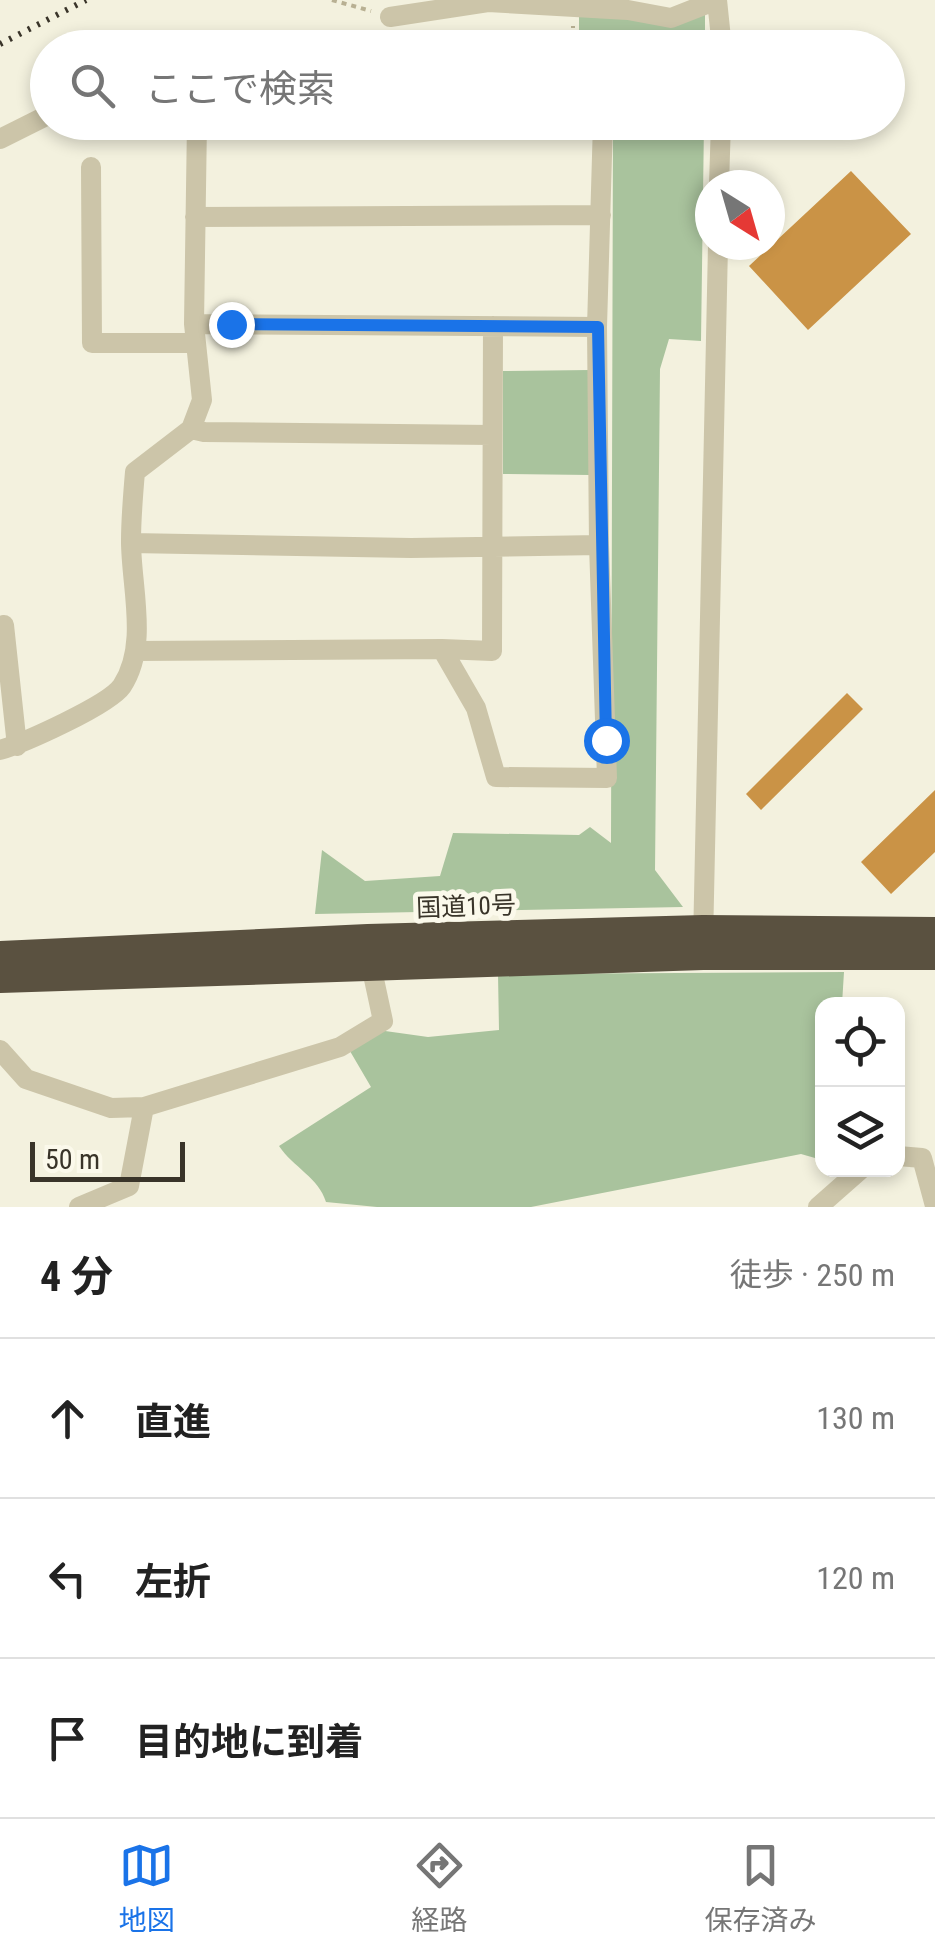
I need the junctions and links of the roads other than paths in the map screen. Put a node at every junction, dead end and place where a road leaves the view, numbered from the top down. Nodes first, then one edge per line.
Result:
1 (717, 0) edge
2 (390, 17) road end
3 (720, 30) edge
4 (30, 124) edge
5 (0, 138) edge
6 (197, 140) edge
7 (603, 140) edge
8 (720, 140) edge
9 (91, 166) dead end
10 (719, 170) edge
11 (601, 214) junction
12 (196, 217) junction
13 (718, 260) edge
14 (493, 326) junction
15 (598, 327) junction
16 (195, 333) junction
17 (191, 429) junction
18 (492, 435) junction
19 (131, 543) junction
20 (599, 546) junction
21 (491, 547) junction
22 (4, 624) dead end
23 (442, 649) junction
24 (135, 652) junction
25 (8, 748) edge
26 (935, 932) edge
27 (703, 942) junction
28 (369, 951) junction
29 (935, 955) edge
30 (0, 956) edge
31 (0, 978) edge
32 (0, 1050) edge
33 (144, 1107) junction
34 (905, 1157) edge
35 (852, 1177) edge
36 (935, 1206) edge
37 (79, 1207) edge
38 (818, 1207) edge

1 - 2 street
1 - 3 street
4 - 5 street
6 - 12 street
7 - 11 street
8 - 10 street
9 - 16 street
11 - 12 street
11 - 15 street
12 - 16 street
13 - 27 street
14 - 15 street
14 - 16 street
14 - 18 street
15 - 20 street
16 - 17 street
17 - 18 street
17 - 19 street
18 - 21 street
19 - 21 street
19 - 24 street
20 - 21 street
20 - 23 street
21 - 23 street
22 - 25 street
23 - 24 street
24 - 25 street
26 - 27 highway
27 - 28 highway
27 - 29 highway
28 - 30 highway
28 - 31 highway
28 - 33 street
32 - 33 street
33 - 37 street
34 - 36 street
35 - 38 street

